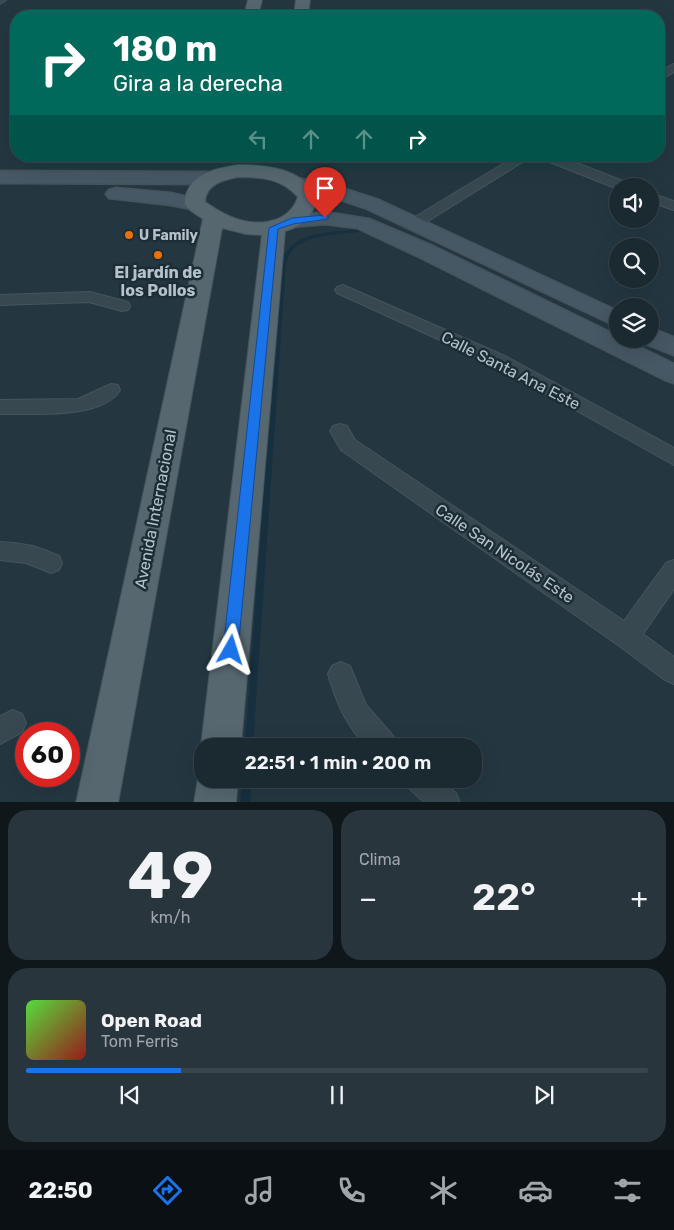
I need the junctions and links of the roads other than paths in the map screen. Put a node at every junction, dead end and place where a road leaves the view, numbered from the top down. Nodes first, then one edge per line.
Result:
1 (216, 162) edge
2 (516, 162) edge
3 (561, 162) edge
4 (294, 175) junction
5 (0, 177) edge
6 (211, 178) junction
7 (609, 181) edge
8 (27, 185) junction
9 (674, 188) edge
10 (0, 192) edge
11 (659, 195) edge
12 (659, 200) edge
13 (674, 206) edge
14 (205, 210) junction
15 (415, 223) junction
16 (283, 224) junction
17 (344, 290) dead end
18 (0, 300) edge
19 (122, 306) dead end
20 (609, 316) edge
21 (659, 340) edge
22 (674, 347) edge
23 (674, 374) edge
24 (111, 390) dead end
25 (0, 407) edge
26 (340, 431) dead end
27 (674, 457) edge
28 (0, 551) edge
29 (51, 563) dead end
30 (674, 570) edge
31 (628, 636) junction
32 (674, 672) edge
33 (341, 674) dead end
34 (222, 738) edge
35 (376, 738) edge
36 (217, 788) edge
37 (430, 788) edge
38 (97, 802) edge
39 (215, 802) edge
40 (446, 802) edge

1 - 6 main road
2 - 15 street
3 - 7 street
4 - 6 main road
4 - 15 main road
4 - 16 main road
5 - 8 main road
6 - 8 main road
6 - 14 main road, Avenida Internacional
8 - 10 main road
8 - 14 main road
9 - 11 street
12 - 13 street
14 - 16 main road
14 - 38 main road, Avenida Internacional
15 - 20 main road
16 - 23 main road
16 - 34 main road
17 - 27 street, Calle Santa Ana Este
18 - 19 street
21 - 22 main road
24 - 25 street
26 - 31 street, Calle San Nicolás Este
28 - 29 street
30 - 31 street
31 - 32 street, Calle San Nicolás Este
33 - 35 street
36 - 39 main road
37 - 40 street

